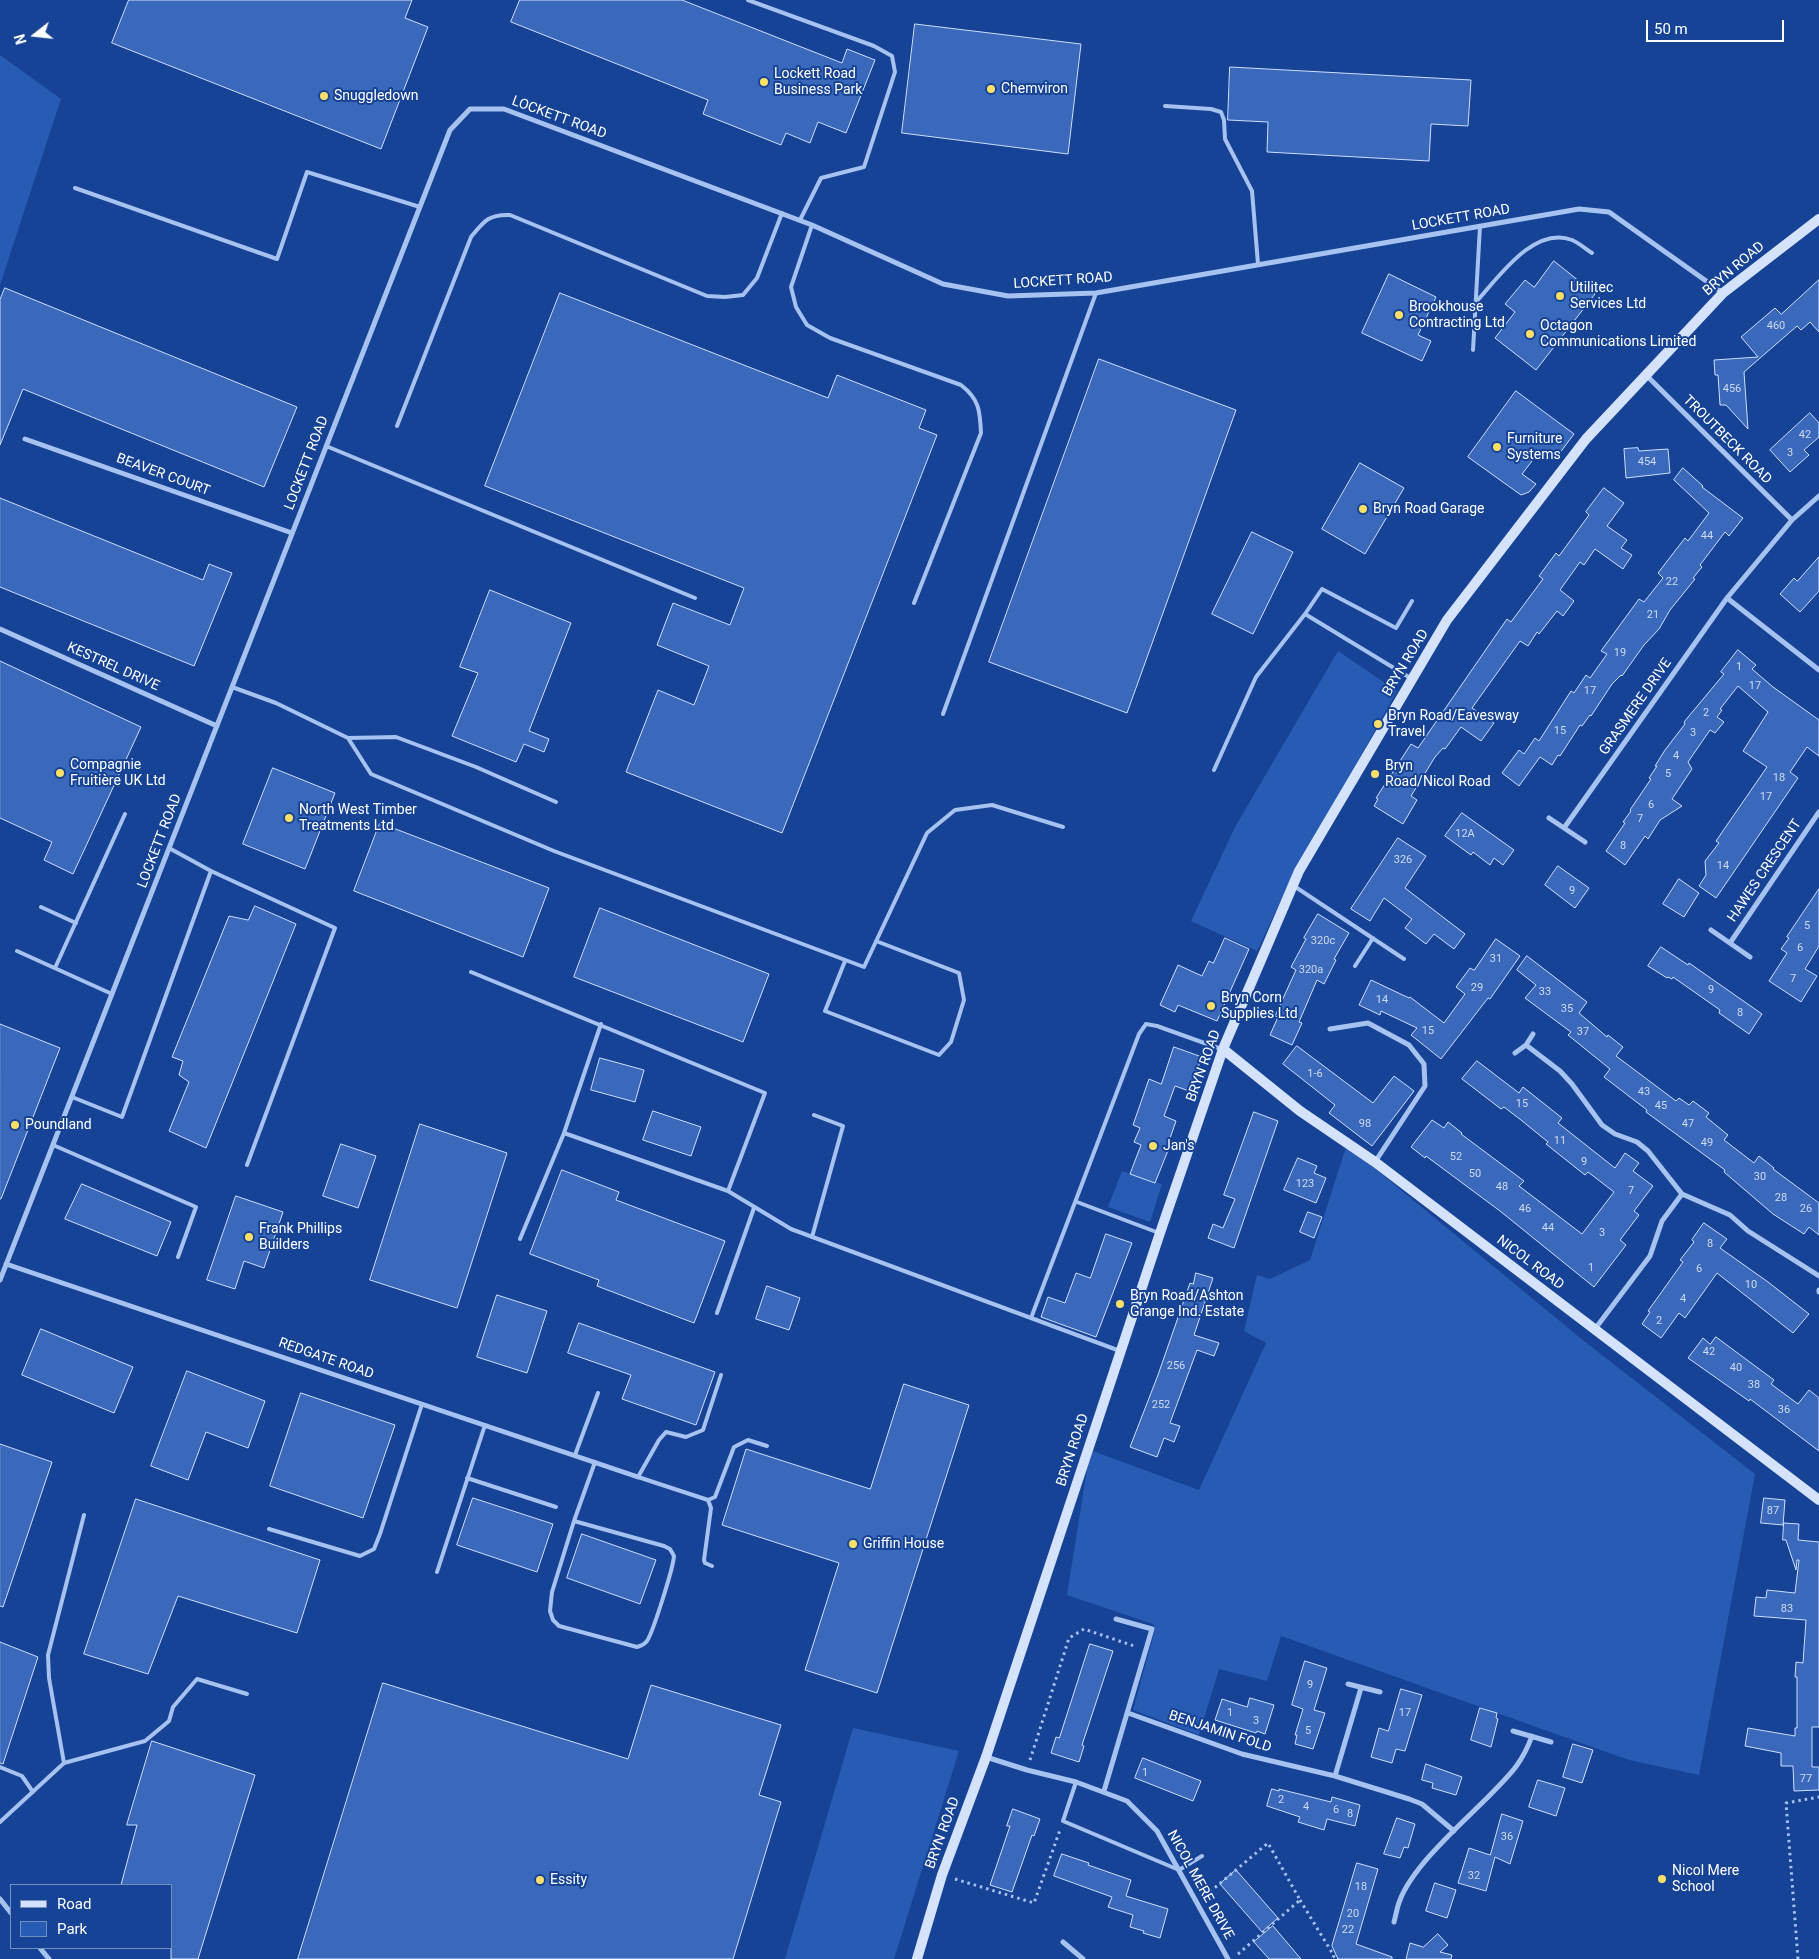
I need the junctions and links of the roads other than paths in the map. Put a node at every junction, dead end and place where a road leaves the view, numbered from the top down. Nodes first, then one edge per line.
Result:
1 (748, 0) edge
2 (1165, 106) dead end
3 (75, 188) dead end
4 (420, 208) junction
5 (782, 214) junction
6 (1819, 219) edge
7 (800, 220) junction
8 (812, 225) junction
9 (1480, 226) junction
10 (1592, 253) dead end
11 (1258, 264) junction
12 (1096, 293) junction
13 (1723, 293) junction
14 (1476, 302) junction
15 (1473, 350) dead end
16 (1646, 375) junction
17 (397, 426) dead end
18 (26, 439) dead end
19 (326, 446) junction
20 (1819, 496) edge
21 (1792, 520) junction
22 (292, 534) junction
23 (695, 598) dead end
24 (1727, 598) junction
25 (1412, 602) dead end
26 (914, 603) dead end
27 (1304, 614) junction
28 (0, 629) edge
29 (1819, 670) edge
30 (1412, 678) junction
31 (232, 688) junction
32 (943, 714) dead end
33 (217, 726) junction
34 (348, 738) junction
35 (1214, 770) dead end
36 (556, 802) dead end
37 (1819, 812) edge
38 (126, 814) dead end
39 (1549, 818) dead end
40 (1063, 827) dead end
41 (1564, 828) junction
42 (1585, 842) dead end
43 (169, 848) junction
44 (212, 870) junction
45 (1292, 885) junction
46 (41, 907) dead end
47 (76, 923) junction
48 (1711, 930) dead end
49 (1373, 938) junction
50 (876, 941) junction
51 (1730, 943) junction
52 (17, 951) dead end
53 (1750, 958) dead end
54 (1404, 959) dead end
55 (845, 961) junction
56 (1355, 966) dead end
57 (55, 968) junction
58 (471, 972) dead end
59 (112, 994) junction
60 (601, 1024) junction
61 (1330, 1029) dead end
62 (1533, 1034) dead end
63 (1526, 1045) junction
64 (1223, 1049) junction
65 (1515, 1054) dead end
66 (72, 1097) junction
67 (814, 1115) dead end
68 (564, 1133) junction
69 (53, 1145) junction
70 (1375, 1162) junction
71 (248, 1165) dead end
72 (728, 1191) junction
73 (1682, 1194) junction
74 (1077, 1202) junction
75 (754, 1208) junction
76 (1160, 1233) junction
77 (812, 1237) junction
78 (520, 1239) dead end
79 (178, 1257) dead end
80 (6, 1264) junction
81 (1819, 1276) edge
82 (0, 1280) edge
83 (717, 1314) dead end
84 (1031, 1318) junction
85 (1594, 1329) junction
86 (1120, 1351) junction
87 (721, 1375) dead end
88 (598, 1393) dead end
89 (422, 1404) junction
90 (485, 1425) junction
91 (767, 1446) dead end
92 (574, 1455) junction
93 (595, 1462) junction
94 (638, 1477) junction
95 (467, 1478) junction
96 (708, 1500) junction
97 (1819, 1500) edge
98 (556, 1507) dead end
99 (84, 1515) dead end
100 (574, 1520) junction
101 (269, 1529) dead end
102 (712, 1566) dead end
103 (437, 1572) dead end
104 (1116, 1619) dead end
105 (1348, 1684) dead end
106 (1360, 1688) junction
107 (1380, 1692) dead end
108 (247, 1694) dead end
109 (1128, 1713) junction
110 (1513, 1731) dead end
111 (1532, 1736) junction
112 (1551, 1742) dead end
113 (986, 1757) junction
114 (64, 1763) junction
115 (0, 1767) edge
116 (1335, 1776) junction
117 (1076, 1782) junction
118 (1104, 1791) junction
119 (33, 1792) junction
120 (0, 1822) edge
121 (1454, 1831) junction
122 (1202, 1856) dead end
123 (1179, 1870) junction
124 (0, 1899) edge
125 (10, 1912) edge
126 (1394, 1922) dead end
127 (1063, 1942) dead end
128 (41, 1949) edge
129 (49, 1959) edge
130 (917, 1959) edge
131 (1083, 1959) edge
132 (1228, 1959) edge

1 - 7 lane
2 - 11 lane
3 - 4 lane
4 - 5 street, LOCKETT ROAD
4 - 19 street, LOCKETT ROAD
5 - 7 street, LOCKETT ROAD
5 - 17 lane
6 - 13 main road, BRYN ROAD
7 - 8 street, LOCKETT ROAD
8 - 12 street, LOCKETT ROAD
8 - 26 lane
9 - 11 street, LOCKETT ROAD
9 - 13 street, LOCKETT ROAD
9 - 14 lane
10 - 14 lane
11 - 12 street, LOCKETT ROAD
12 - 32 lane
13 - 16 main road, BRYN ROAD
14 - 15 lane
16 - 21 street, TROUTBECK ROAD
16 - 30 main road, BRYN ROAD
18 - 22 street, BEAVER COURT
19 - 22 street, LOCKETT ROAD
19 - 23 lane
20 - 21 street, GRASMERE DRIVE
21 - 24 street, GRASMERE DRIVE
22 - 31 street, LOCKETT ROAD
24 - 29 street
24 - 41 street, GRASMERE DRIVE
25 - 27 lane
27 - 30 lane
27 - 35 lane
28 - 33 street, KESTREL DRIVE
30 - 45 main road, BRYN ROAD
31 - 33 street, LOCKETT ROAD
31 - 34 lane
33 - 43 street, LOCKETT ROAD
34 - 36 lane
34 - 55 lane
37 - 51 street, HAWES CRESCENT
38 - 47 lane
39 - 41 street
40 - 50 lane
41 - 42 street
43 - 44 lane
43 - 59 street, LOCKETT ROAD
44 - 66 lane
44 - 71 lane
45 - 49 lane
45 - 64 main road, BRYN ROAD
46 - 47 lane
47 - 57 lane
48 - 51 street, HAWES CRESCENT
49 - 54 lane
49 - 56 lane
50 - 55 lane
50 - 55 lane
51 - 53 street, HAWES CRESCENT
52 - 57 lane
57 - 59 lane
58 - 60 lane
59 - 66 street, LOCKETT ROAD
60 - 68 lane
60 - 72 lane
61 - 70 street
62 - 63 street
63 - 65 street
63 - 73 street
64 - 70 main road, NICOL ROAD
64 - 74 lane
64 - 76 main road, BRYN ROAD
66 - 69 street, LOCKETT ROAD
67 - 77 lane
68 - 72 lane
68 - 78 lane
69 - 79 lane
69 - 80 street, LOCKETT ROAD
70 - 85 main road, NICOL ROAD
72 - 75 lane
73 - 81 street
73 - 85 street
74 - 76 lane
74 - 84 lane
75 - 77 lane
75 - 83 lane
76 - 86 main road, BRYN ROAD
77 - 84 lane
80 - 82 street, LOCKETT ROAD
80 - 89 street, REDGATE ROAD
84 - 86 lane
85 - 97 main road, NICOL ROAD
86 - 113 main road, BRYN ROAD
87 - 94 lane
88 - 92 lane
89 - 90 street, REDGATE ROAD
89 - 101 lane
90 - 92 street, REDGATE ROAD
90 - 95 lane
91 - 96 lane
92 - 93 street, REDGATE ROAD
93 - 94 street, REDGATE ROAD
93 - 100 lane
94 - 96 lane
95 - 98 lane
95 - 103 lane
96 - 102 lane
99 - 114 lane
100 - 100 lane
104 - 109 street
105 - 106 street
106 - 107 street
106 - 116 street
108 - 114 lane
109 - 116 street, BENJAMIN FOLD
109 - 118 street
110 - 111 street
111 - 112 street
111 - 121 street
113 - 117 street, NICOL MERE DRIVE
113 - 130 main road, BRYN ROAD
114 - 119 lane
115 - 119 lane
116 - 121 street, BENJAMIN FOLD
117 - 118 street, NICOL MERE DRIVE
117 - 123 lane
118 - 123 street, NICOL MERE DRIVE
119 - 120 lane
121 - 126 street
122 - 123 lane
123 - 132 street, NICOL MERE DRIVE
124 - 125 street
127 - 131 street
128 - 129 street

